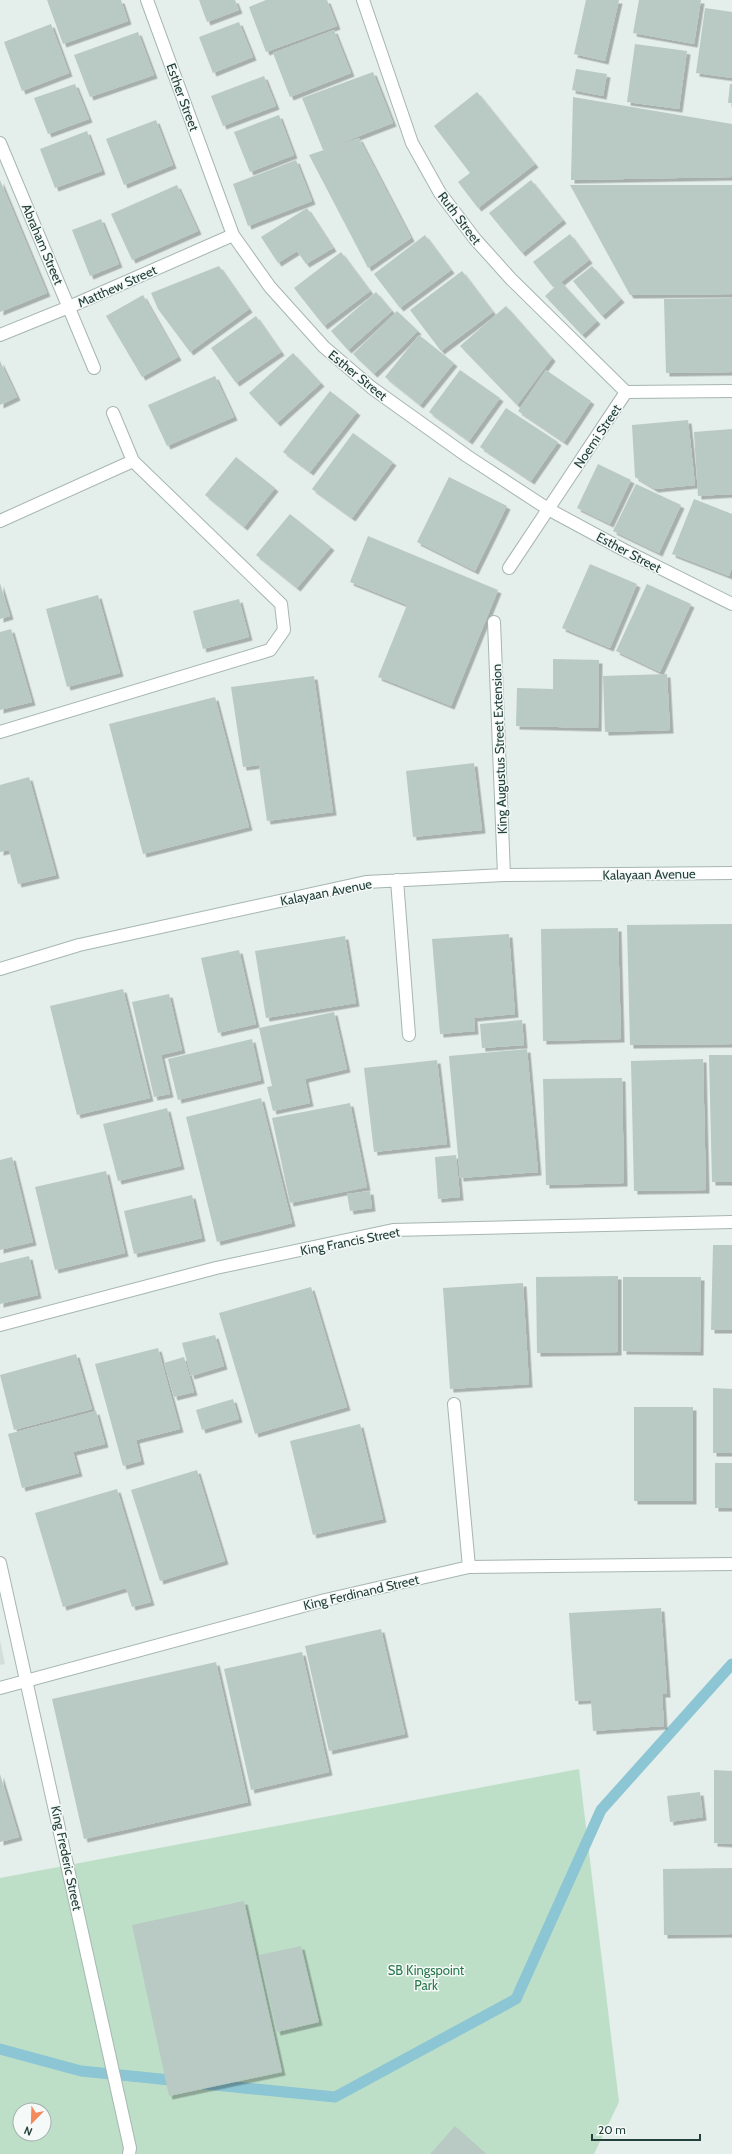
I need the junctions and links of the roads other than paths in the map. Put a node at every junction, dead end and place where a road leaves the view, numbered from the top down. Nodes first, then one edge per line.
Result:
1 (147, 0) edge
2 (363, 0) edge
3 (1, 147) edge
4 (233, 235) junction
5 (69, 307) junction
6 (0, 335) edge
7 (94, 368) dead end
8 (732, 391) edge
9 (626, 392) junction
10 (113, 413) dead end
11 (133, 461) junction
12 (548, 508) junction
13 (0, 521) edge
14 (509, 568) dead end
15 (732, 604) edge
16 (494, 622) dead end
17 (0, 732) edge
18 (732, 872) edge
19 (504, 875) junction
20 (397, 880) junction
21 (0, 969) edge
22 (409, 1035) dead end
23 (732, 1222) edge
24 (0, 1325) edge
25 (454, 1404) dead end
26 (0, 1563) edge
27 (732, 1564) edge
28 (469, 1567) junction
29 (27, 1681) junction
30 (0, 1688) edge
31 (129, 2154) edge

1 - 4 street, Esther Street
2 - 9 street, Ruth Street
3 - 5 street, Abraham Street
4 - 5 street, Matthew Street
4 - 12 street, Esther Street
5 - 6 street, Matthew Street
5 - 7 street, Abraham Street
8 - 9 street, Noemi Street
9 - 12 street, Noemi Street
10 - 11 street
11 - 13 street
11 - 17 street
12 - 14 street, Noemi Street
12 - 15 street, Esther Street
16 - 19 street, King Augustus Street Extension
18 - 19 street, Kalayaan Avenue
19 - 20 street, Kalayaan Avenue
20 - 21 street, Kalayaan Avenue
20 - 22 street
23 - 24 street, King Francis Street
25 - 28 street
26 - 29 street, King Frederic Street
27 - 28 street, King Ferdinand Street
28 - 29 street, King Ferdinand Street
29 - 30 street, King Ferdinand Street
29 - 31 street, King Frederic Street

